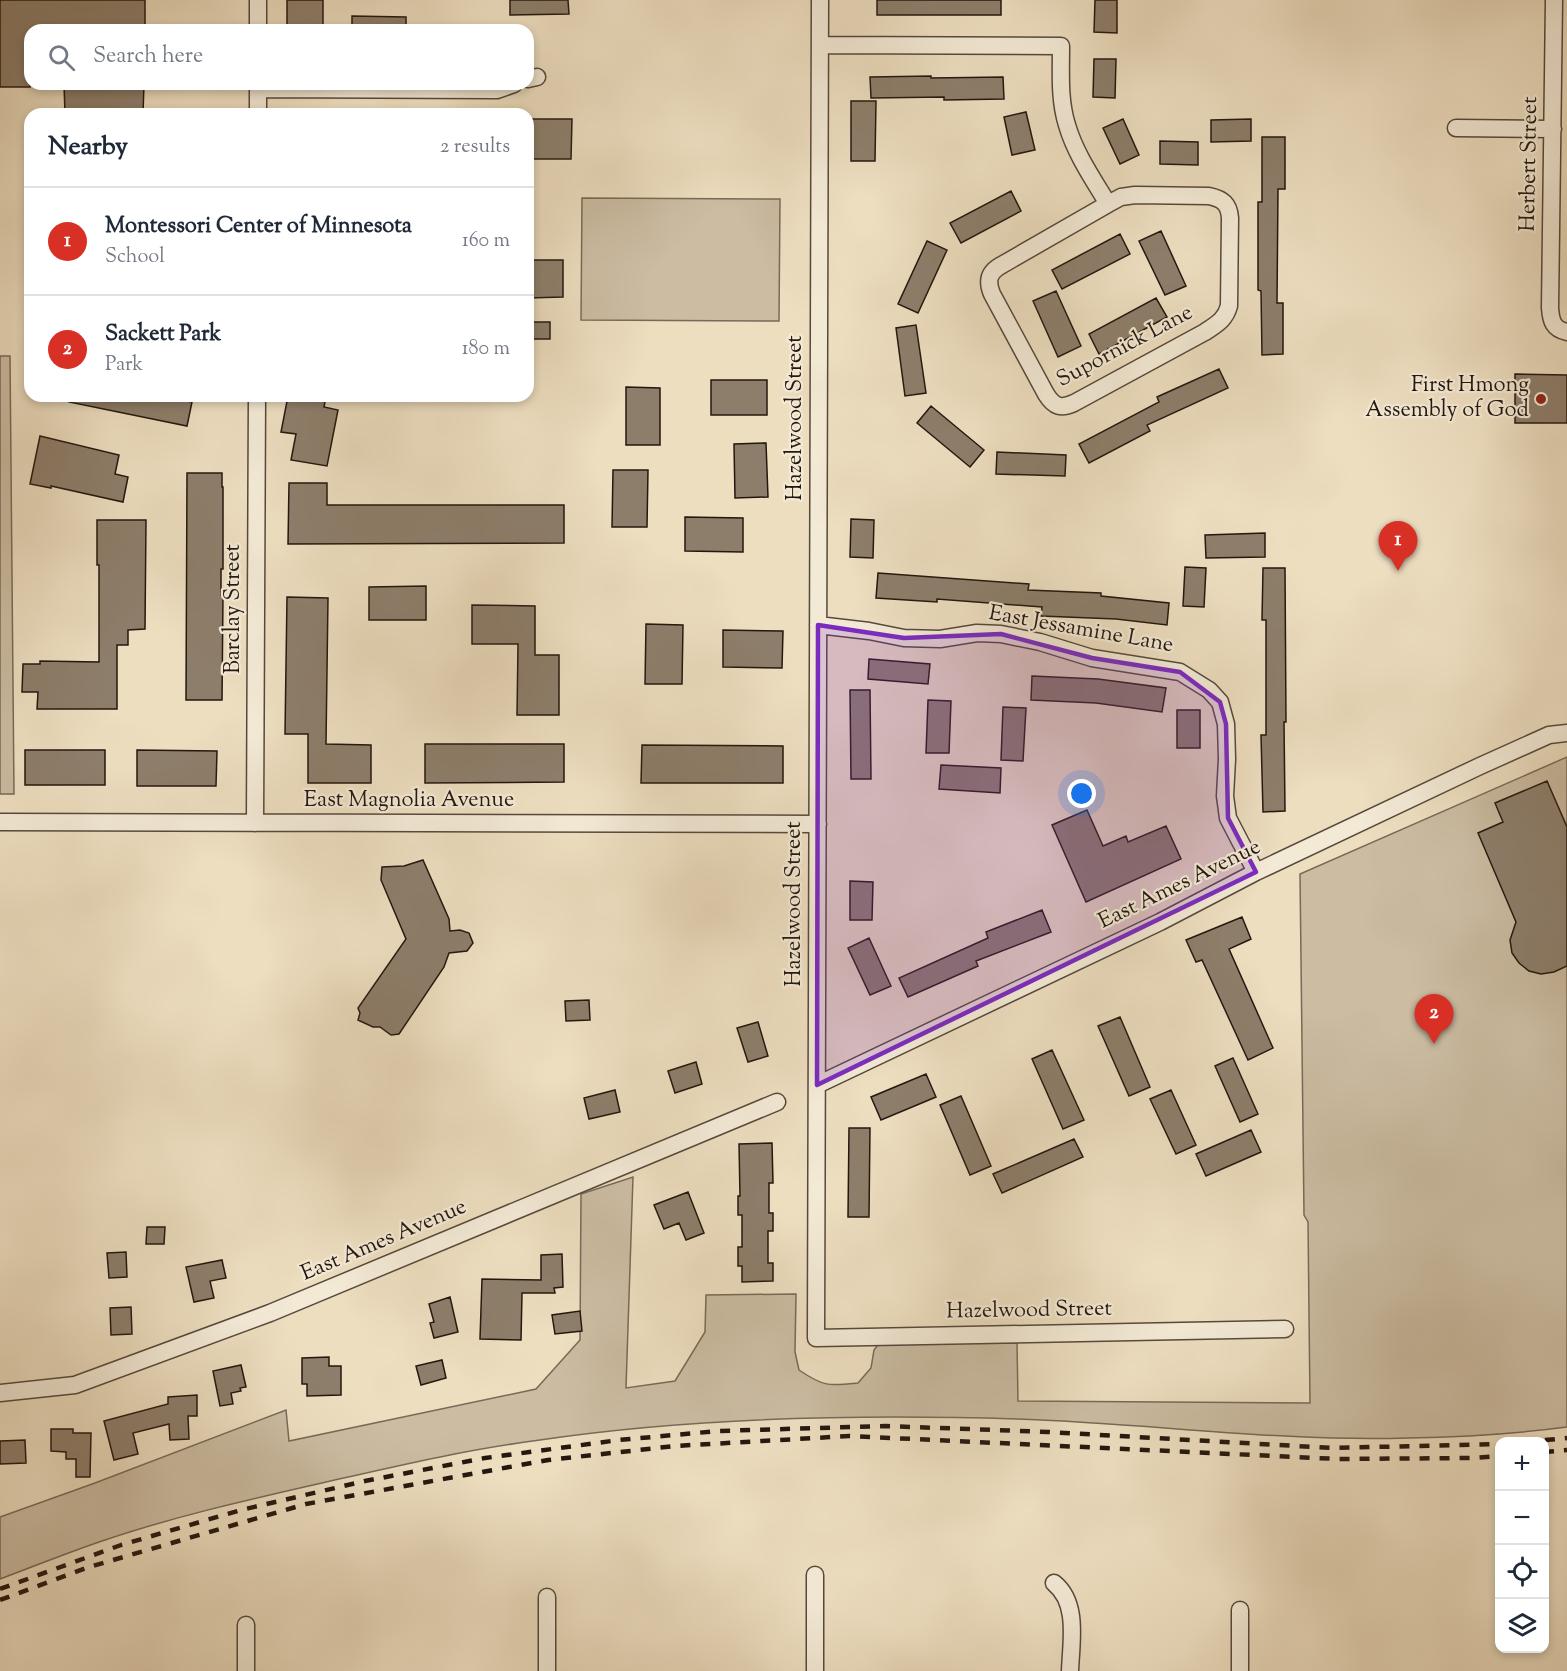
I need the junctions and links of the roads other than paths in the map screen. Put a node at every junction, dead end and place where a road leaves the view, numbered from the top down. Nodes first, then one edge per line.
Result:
1 (258, 0) edge
2 (820, 0) edge
3 (1554, 0) edge
4 (258, 24) edge
5 (820, 45) junction
6 (258, 90) edge
7 (258, 108) edge
8 (1456, 128) dead end
9 (1553, 129) junction
10 (1108, 204) junction
11 (1561, 330) edge
12 (257, 402) edge
13 (818, 625) junction
14 (1567, 733) edge
15 (0, 822) edge
16 (255, 823) junction
17 (818, 824) junction
18 (1256, 872) junction
19 (817, 1085) junction
20 (777, 1102) dead end
21 (1285, 1329) dead end
22 (0, 1393) edge
23 (815, 1575) dead end
24 (1054, 1583) dead end
25 (547, 1597) dead end
26 (1240, 1610) dead end
27 (246, 1625) dead end
28 (246, 1671) edge
29 (547, 1671) edge
30 (815, 1671) edge
31 (1070, 1671) edge
32 (1240, 1671) edge

1 - 4 street
2 - 5 street, Hazelwood Street
3 - 9 street, Herbert Street
5 - 10 street
5 - 13 street, Hazelwood Street
6 - 7 street
8 - 9 street
9 - 11 street, Herbert Street
10 - 10 street, Supornick Lane
12 - 16 street, Barclay Street
13 - 17 street, Hazelwood Street
13 - 18 street, East Jessamine Lane
14 - 18 street, East Ames Avenue
15 - 16 street, East Magnolia Avenue
16 - 17 street, East Magnolia Avenue
17 - 19 street, Hazelwood Street
18 - 19 street, East Ames Avenue
19 - 21 street, Hazelwood Street
20 - 22 street, East Ames Avenue
23 - 30 street
24 - 31 street
25 - 29 street
26 - 32 street
27 - 28 street

